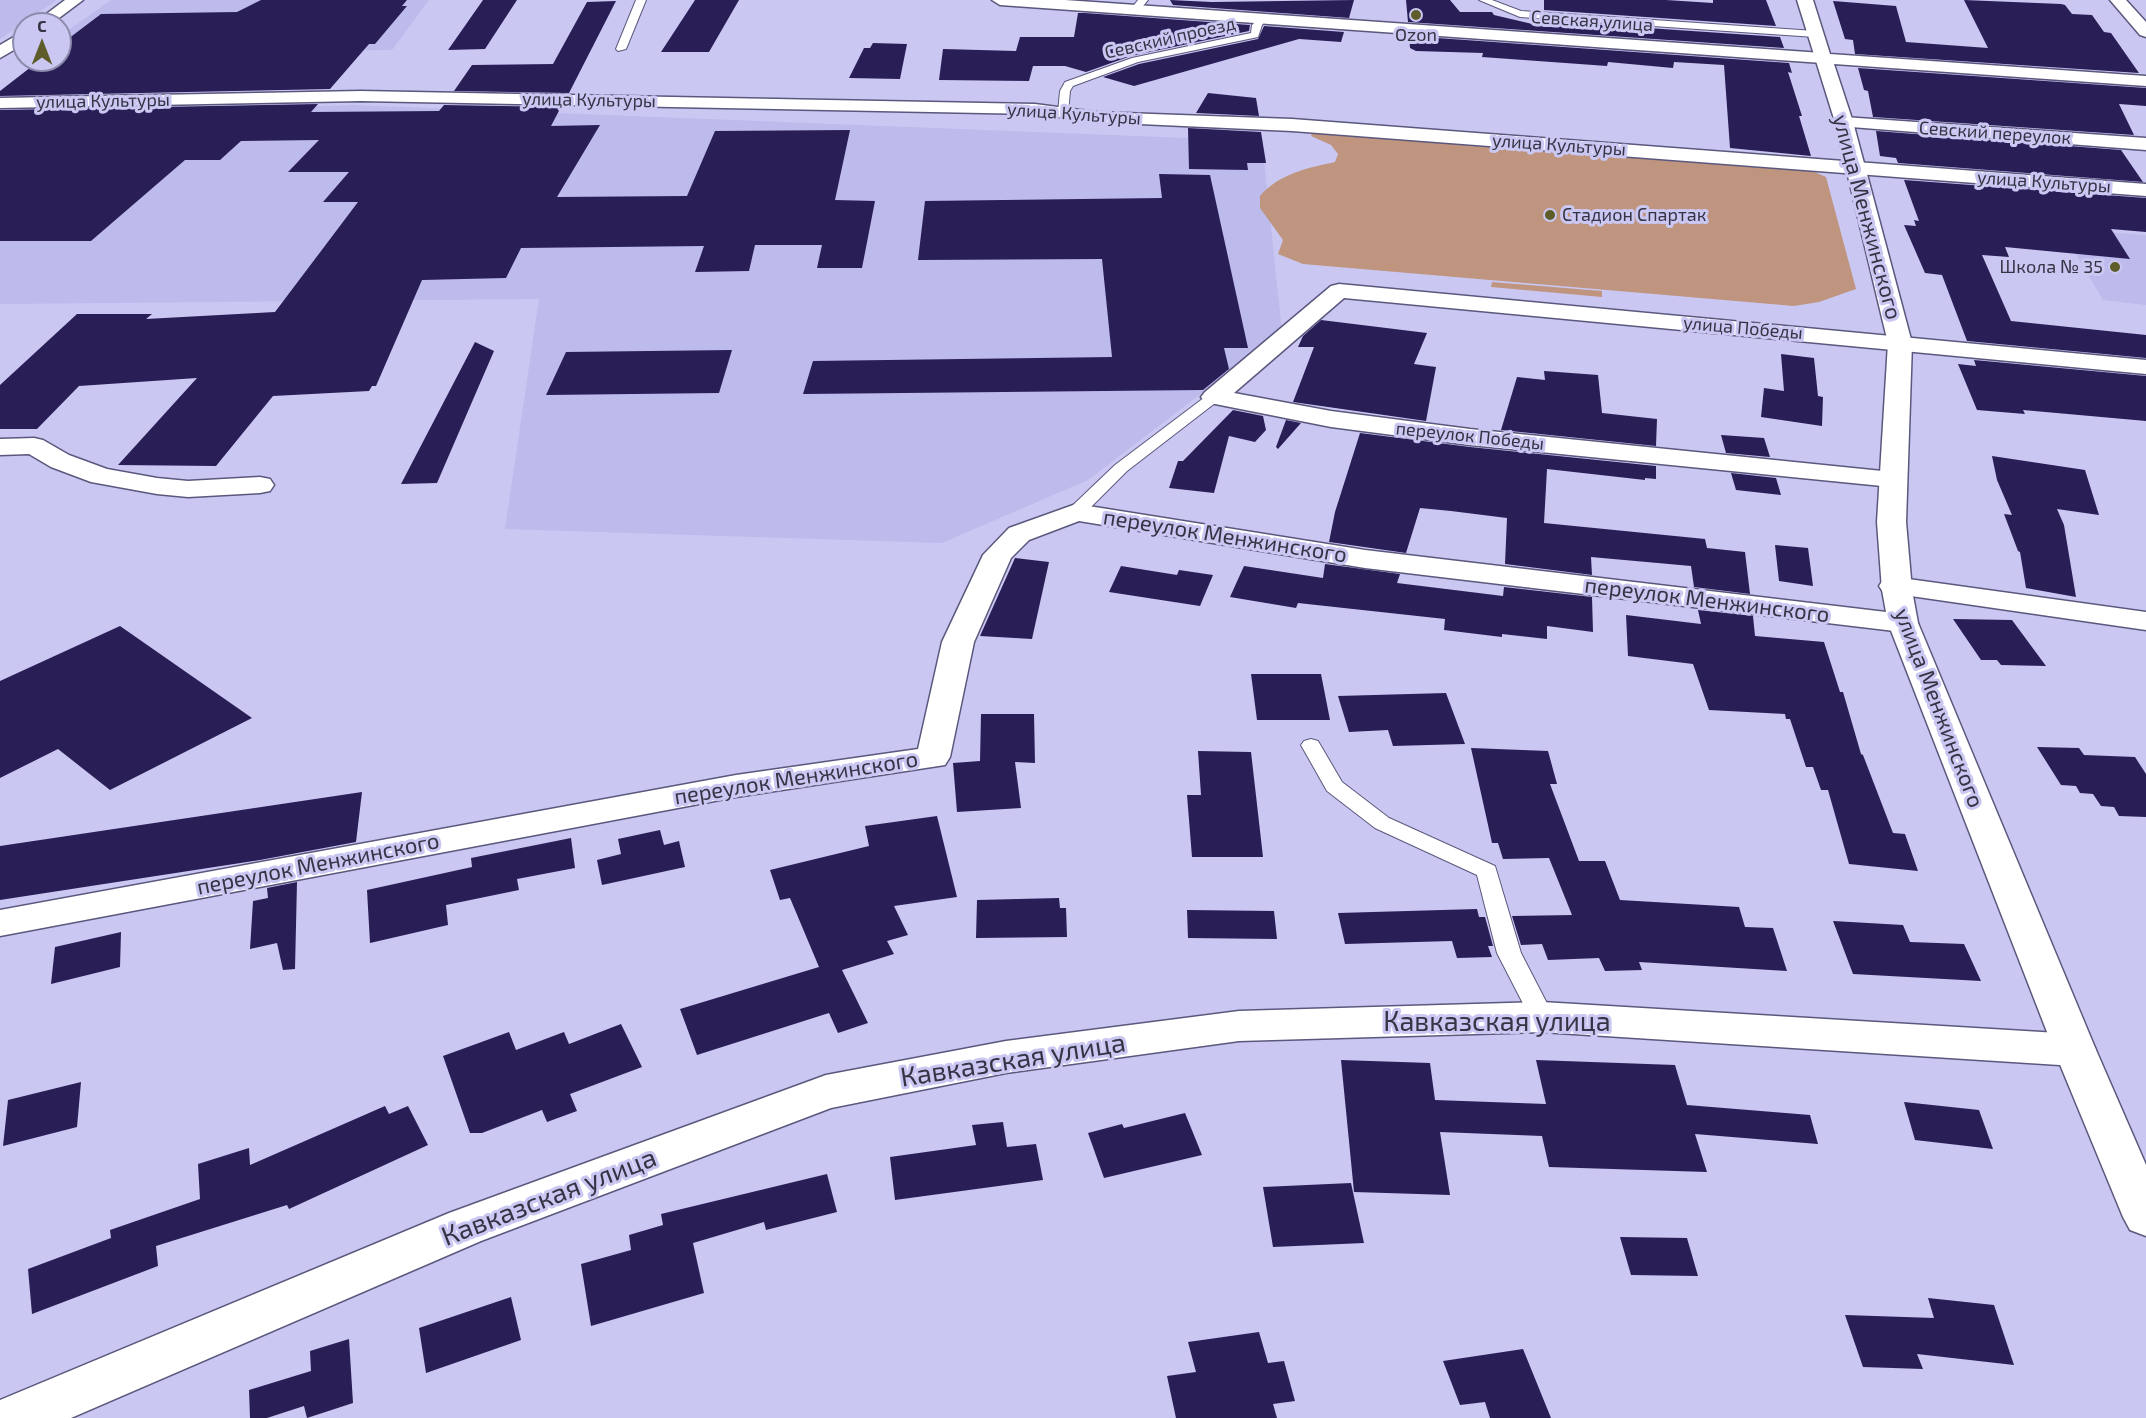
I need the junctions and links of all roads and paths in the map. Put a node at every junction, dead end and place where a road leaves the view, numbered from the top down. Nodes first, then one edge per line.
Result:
1 (75, 0) edge
2 (641, 0) edge
3 (1000, 0) edge
4 (1484, 0) edge
5 (1805, 0) edge
6 (2118, 0) edge
7 (1140, 4) edge
8 (58, 12) edge
9 (1263, 17) junction
10 (2146, 32) edge
11 (1815, 34) junction
12 (621, 49) dead end
13 (1822, 58) junction
14 (2146, 81) edge
15 (0, 103) edge
16 (1063, 113) junction
17 (1844, 122) junction
18 (2146, 144) edge
19 (1855, 168) junction
20 (2146, 190) edge
21 (1900, 343) junction
22 (2146, 366) edge
23 (1214, 397) junction
24 (0, 447) edge
25 (1892, 479) junction
26 (261, 485) dead end
27 (1076, 512) junction
28 (1894, 586) junction
29 (2146, 621) edge
30 (1903, 623) junction
31 (1311, 745) dead end
32 (0, 923) edge
33 (1542, 1017) junction
34 (2074, 1050) junction
35 (2146, 1216) edge
36 (15, 1418) edge

1 - 8 street
2 - 12 lane
3 - 7 street, Севская улица
4 - 11 lane
5 - 11 street, улица Менжинского
6 - 10 street
7 - 9 street, Севская улица
9 - 13 street, Севская улица
9 - 16 lane, Севский проезд
11 - 13 street, улица Менжинского
13 - 14 street, Севская улица
13 - 17 street, улица Менжинского
15 - 16 street, улица Культуры
16 - 19 street, улица Культуры
17 - 18 street, Севский переулок
17 - 19 street, улица Менжинского
19 - 20 street, улица Культуры
19 - 21 street, улица Менжинского
21 - 22 street, улица Победы
21 - 23 street, улица Победы
21 - 25 street, улица Менжинского
23 - 25 street, переулок Победы
23 - 27 lane
24 - 26 street
25 - 28 street, улица Менжинского
27 - 30 street, переулок Менжинского
27 - 32 street, переулок Менжинского
28 - 29 street
28 - 30 street, улица Менжинского
30 - 34 street, улица Менжинского
31 - 33 lane
33 - 34 street, Кавказская улица
33 - 36 street, Кавказская улица
34 - 35 street, улица Менжинского

